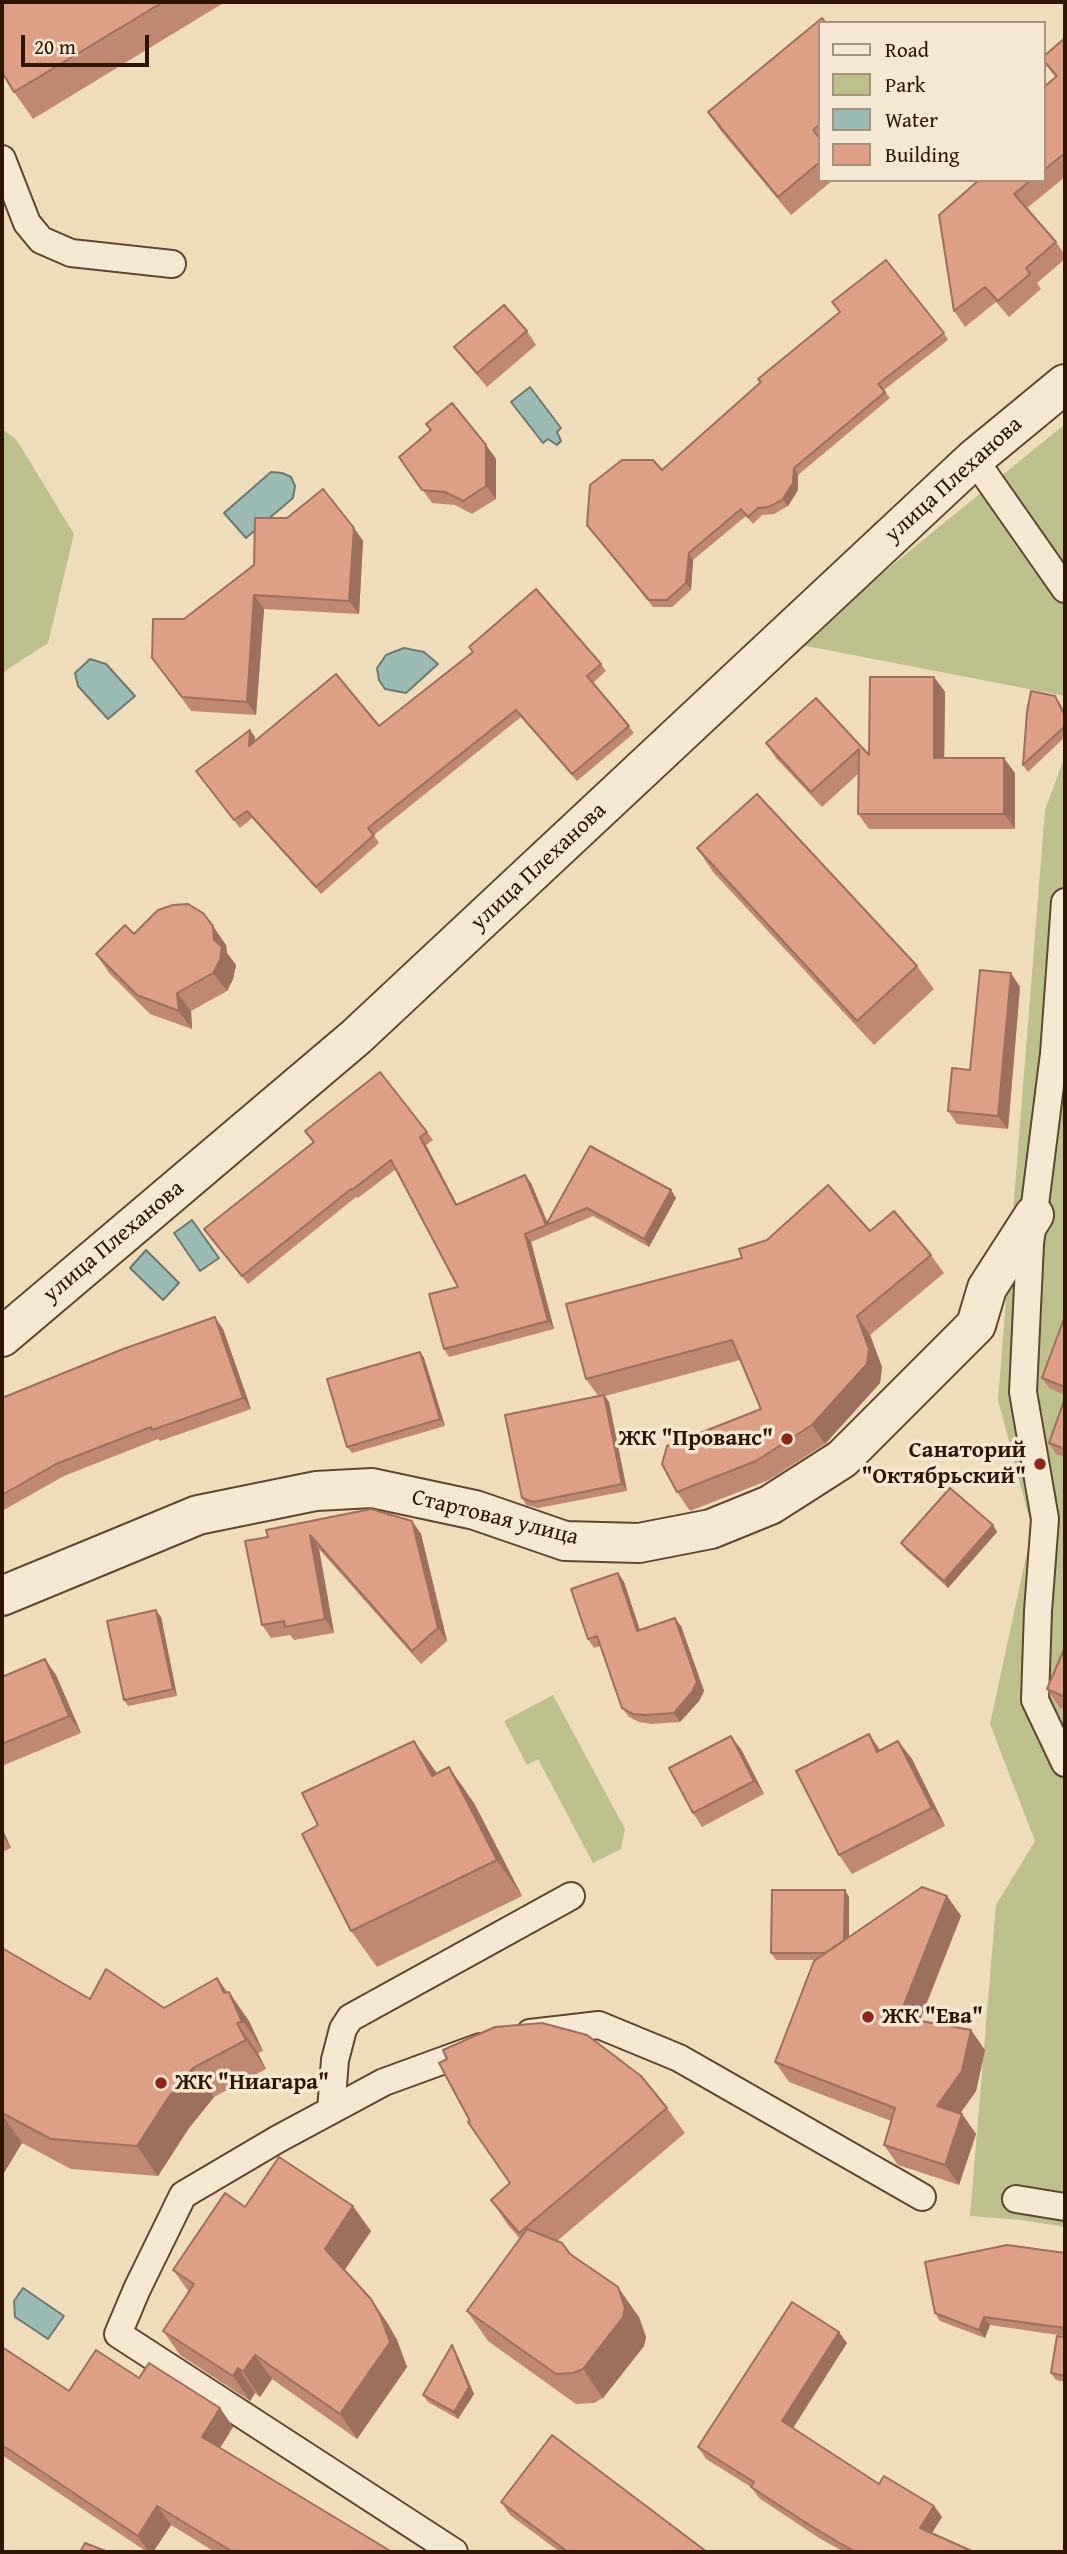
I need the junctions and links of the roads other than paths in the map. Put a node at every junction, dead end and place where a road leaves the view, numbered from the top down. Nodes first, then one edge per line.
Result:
1 (2, 159) edge
2 (172, 264) dead end
3 (1065, 384) edge
4 (974, 458) junction
5 (1065, 589) edge
6 (1065, 902) edge
7 (1034, 1215) junction
8 (2, 1337) edge
9 (2, 1596) edge
10 (1065, 1763) edge
11 (572, 1896) dead end
12 (331, 2110) junction
13 (922, 2197) dead end
14 (1016, 2199) dead end
15 (1065, 2207) edge
16 (454, 2552) edge

1 - 2 lane
3 - 4 street, улица Плеханова
4 - 5 lane
4 - 8 street, улица Плеханова
6 - 7 lane
7 - 9 street, Стартовая улица
7 - 10 lane
11 - 12 lane
12 - 13 lane
12 - 16 lane
14 - 15 lane

